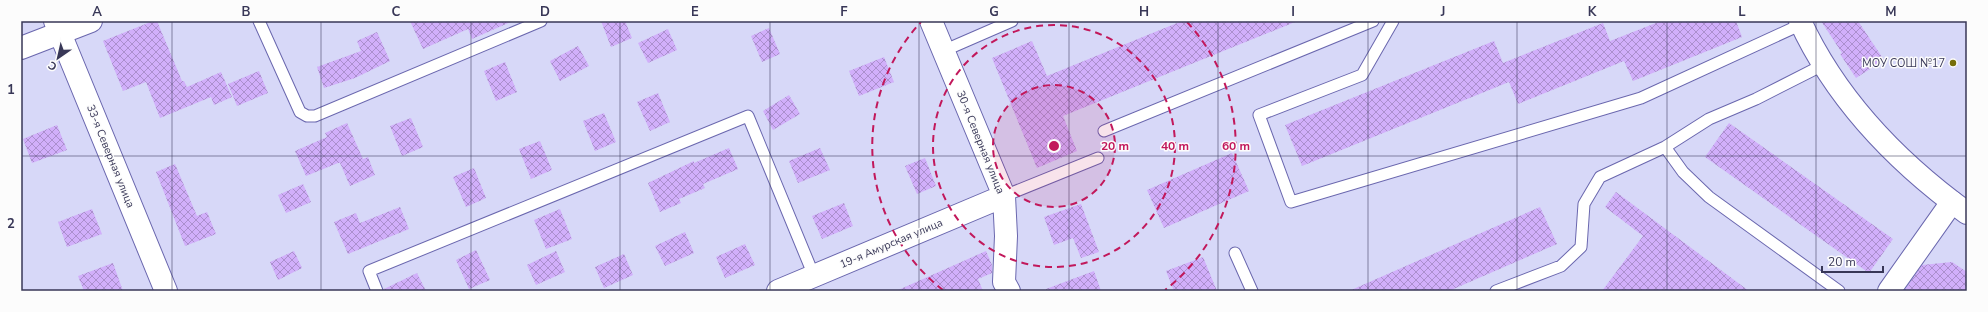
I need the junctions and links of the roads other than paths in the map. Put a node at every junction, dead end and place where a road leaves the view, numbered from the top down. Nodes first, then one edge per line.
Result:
1 (91, 21) edge
2 (259, 21) edge
3 (541, 21) edge
4 (931, 21) edge
5 (1012, 21) edge
6 (1373, 21) edge
7 (1394, 21) edge
8 (1801, 22) edge
9 (58, 27) edge
10 (21, 48) edge
11 (943, 51) junction
12 (1823, 65) junction
13 (1104, 131) dead end
14 (1665, 147) junction
15 (1098, 158) dead end
16 (1004, 196) junction
17 (1960, 207) edge
18 (1235, 253) dead end
19 (814, 276) junction
20 (1004, 288) edge
21 (166, 291) edge
22 (377, 291) edge
23 (778, 291) edge
24 (1252, 291) edge
25 (1496, 291) edge
26 (1839, 291) edge
27 (1889, 291) edge

1 - 9 street
2 - 3 lane
4 - 11 street, 30-я Северная улица
5 - 11 lane
6 - 13 lane
7 - 8 lane
8 - 12 street
9 - 10 street
9 - 21 street, 33-я Северная улица
11 - 16 street, 30-я Северная улица
12 - 14 lane
12 - 17 street
14 - 25 lane
14 - 26 lane
15 - 16 lane
16 - 19 street, 19-я Амурская улица
16 - 20 street, 30-я Северная улица
17 - 27 street
18 - 24 lane
19 - 22 lane
19 - 23 street, 19-я Амурская улица

